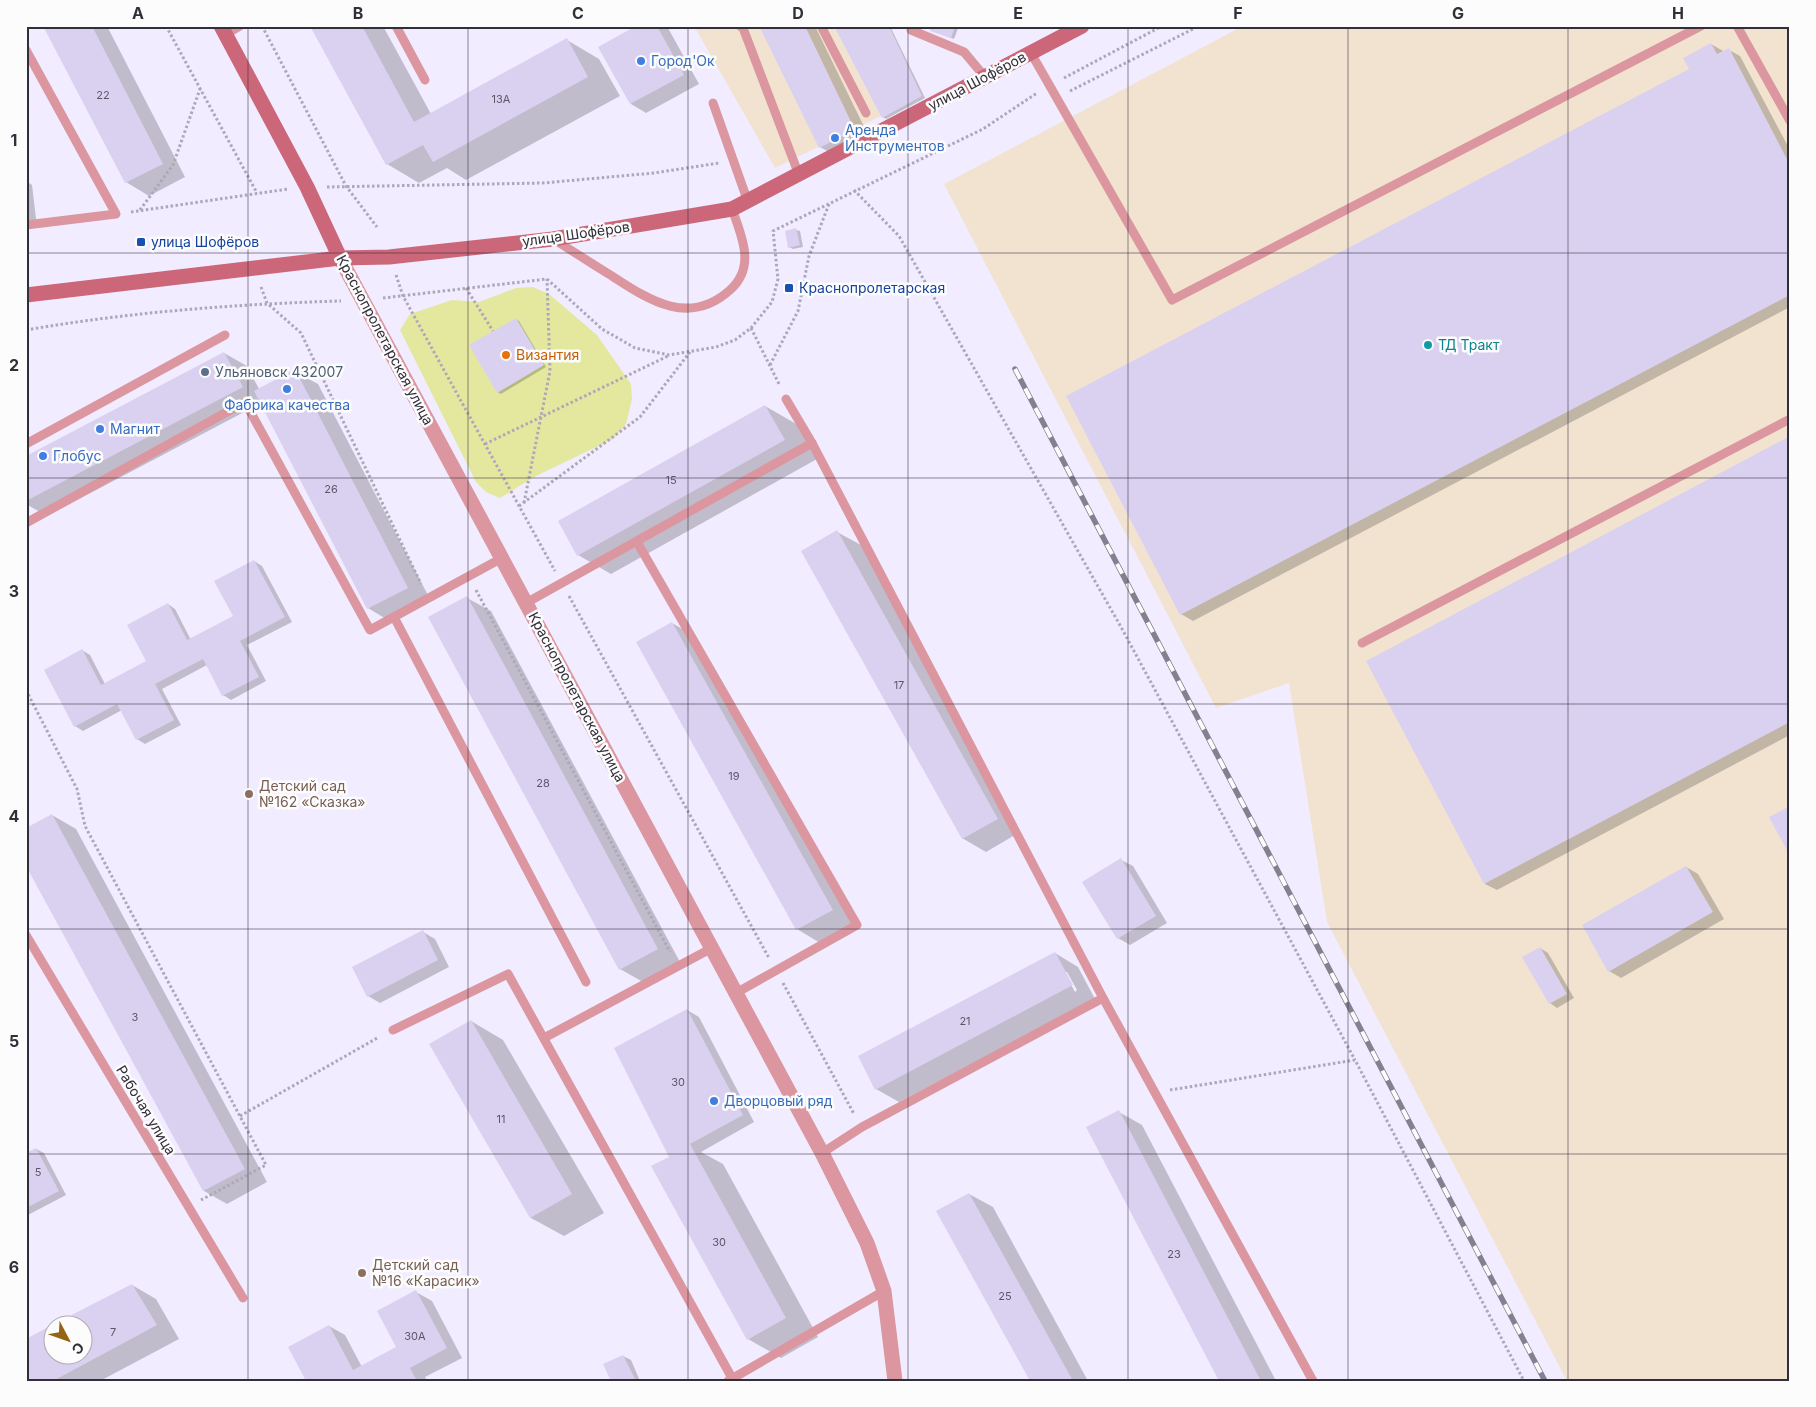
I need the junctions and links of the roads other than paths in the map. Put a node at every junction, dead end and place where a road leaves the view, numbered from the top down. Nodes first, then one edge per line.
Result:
1 (240, 26) edge
2 (396, 26) edge
3 (740, 26) edge
4 (820, 26) edge
5 (1082, 26) edge
6 (1701, 26) edge
7 (1737, 26) edge
8 (911, 30) dead end
9 (1065, 30) edge
10 (223, 31) edge
11 (26, 50) edge
12 (1031, 53) junction
13 (985, 77) junction
14 (425, 80) dead end
15 (714, 104) dead end
16 (866, 113) dead end
17 (1790, 121) edge
18 (799, 175) junction
19 (748, 202) junction
20 (732, 209) junction
21 (26, 226) edge
22 (553, 239) junction
23 (340, 258) junction
24 (26, 295) edge
25 (225, 335) dead end
26 (786, 398) road end
27 (1790, 419) edge
28 (812, 443) junction
29 (26, 444) edge
30 (26, 523) edge
31 (637, 542) junction
32 (502, 558) junction
33 (526, 603) junction
34 (394, 617) junction
35 (1362, 643) dead end
36 (26, 935) edge
37 (712, 948) junction
38 (586, 982) dead end
39 (736, 993) junction
40 (1103, 998) junction
41 (393, 1030) road end
42 (544, 1038) junction
43 (822, 1153) junction
44 (884, 1291) junction
45 (243, 1298) dead end
46 (730, 1379) edge
47 (895, 1381) edge
48 (1313, 1381) edge

1 - 10 lane
2 - 14 lane
3 - 18 lane
4 - 16 lane
5 - 9 street, улица Шофёров
6 - 12 lane
7 - 17 lane
8 - 13 lane
9 - 12 street, улица Шофёров
10 - 23 street, Краснопролетарская улица
11 - 21 lane
12 - 13 street, улица Шофёров
13 - 18 street, улица Шофёров
15 - 19 lane
18 - 19 street, улица Шофёров
19 - 20 street, улица Шофёров
20 - 22 street, улица Шофёров
20 - 22 lane
22 - 23 street, улица Шофёров
23 - 24 street, улица Шофёров
23 - 32 street, Краснопролетарская улица
25 - 29 lane
26 - 28 lane
27 - 35 lane
28 - 31 lane
28 - 40 lane
30 - 34 lane
31 - 33 lane
31 - 39 lane
32 - 33 street, Краснопролетарская улица
32 - 34 lane
33 - 37 street, Краснопролетарская улица
34 - 38 lane
36 - 45 lane, Рабочая улица
37 - 39 street, Краснопролетарская улица
37 - 42 lane
39 - 43 street, Краснопролетарская улица
40 - 43 lane
40 - 48 lane
41 - 42 lane
42 - 46 lane
43 - 44 street, Краснопролетарская улица
44 - 46 lane
44 - 47 street, Краснопролетарская улица

